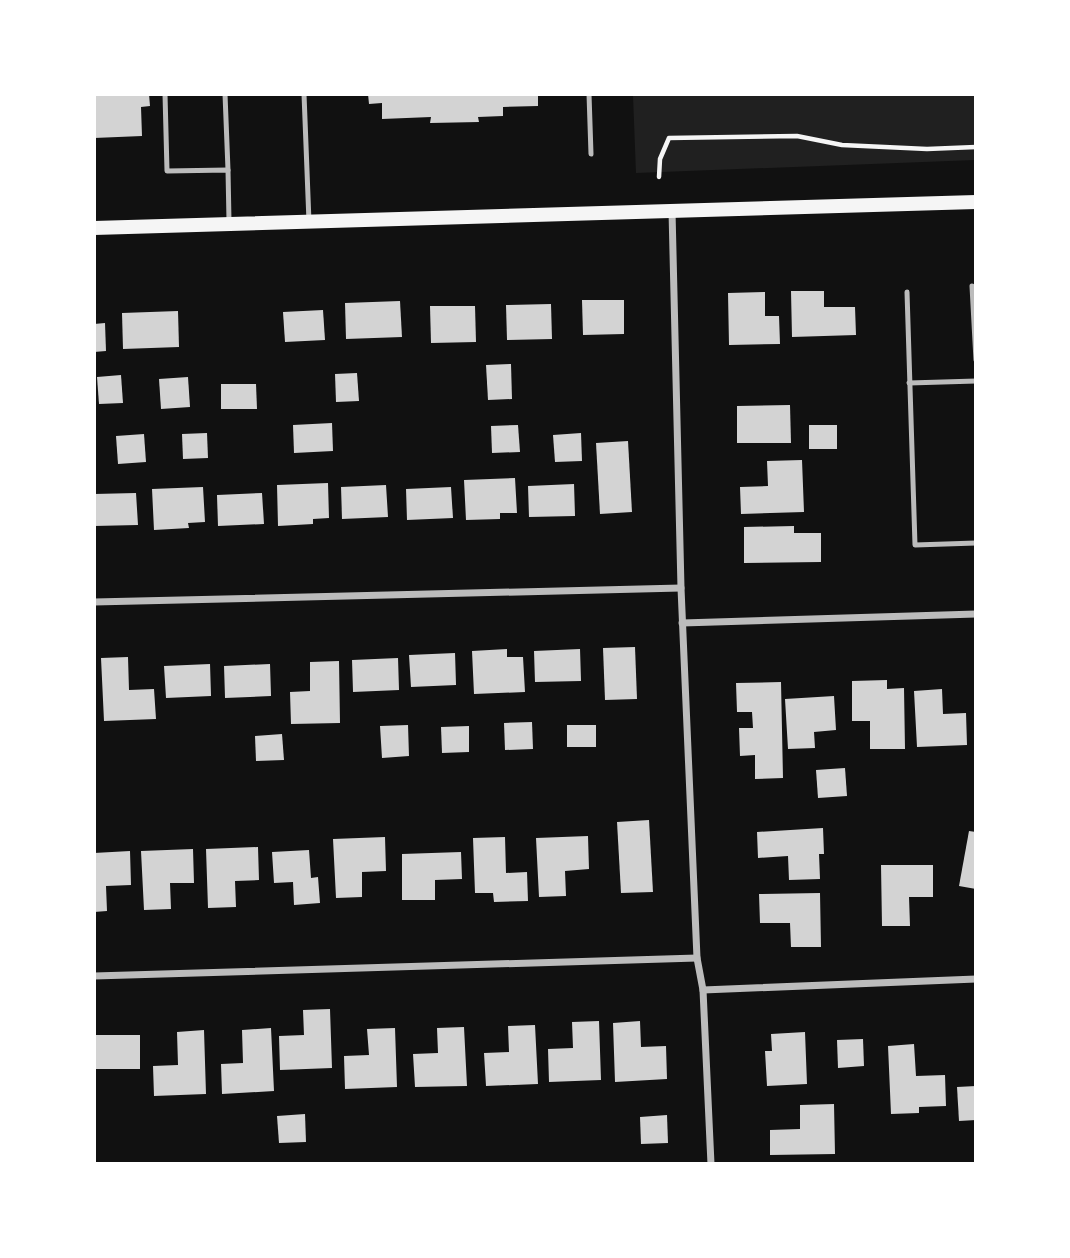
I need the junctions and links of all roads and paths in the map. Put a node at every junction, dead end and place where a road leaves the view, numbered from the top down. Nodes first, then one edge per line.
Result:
1 (165, 94) edge
2 (225, 94) edge
3 (304, 94) edge
4 (589, 94) edge
5 (975, 147) edge
6 (591, 154) dead end
7 (228, 170) junction
8 (659, 177) dead end
9 (975, 202) edge
10 (672, 211) junction
11 (309, 222) junction
12 (230, 224) junction
13 (94, 228) edge
14 (972, 286) dead end
15 (907, 292) dead end
16 (975, 360) edge
17 (975, 381) edge
18 (909, 383) junction
19 (975, 543) edge
20 (681, 588) junction
21 (94, 602) edge
22 (975, 614) edge
23 (682, 623) junction
24 (696, 958) junction
25 (94, 976) edge
26 (975, 979) edge
27 (703, 990) junction
28 (711, 1164) edge

1 - 7 lane
2 - 7 lane
3 - 11 lane
4 - 6 lane
5 - 8 path
7 - 12 lane
9 - 10 main road
10 - 11 main road
10 - 20 street
11 - 12 main road
12 - 13 main road
14 - 16 lane
15 - 18 lane
17 - 18 lane
18 - 19 lane
20 - 21 street
20 - 23 street
22 - 23 street
23 - 24 street
24 - 25 street
24 - 27 street
26 - 27 street
27 - 28 street

